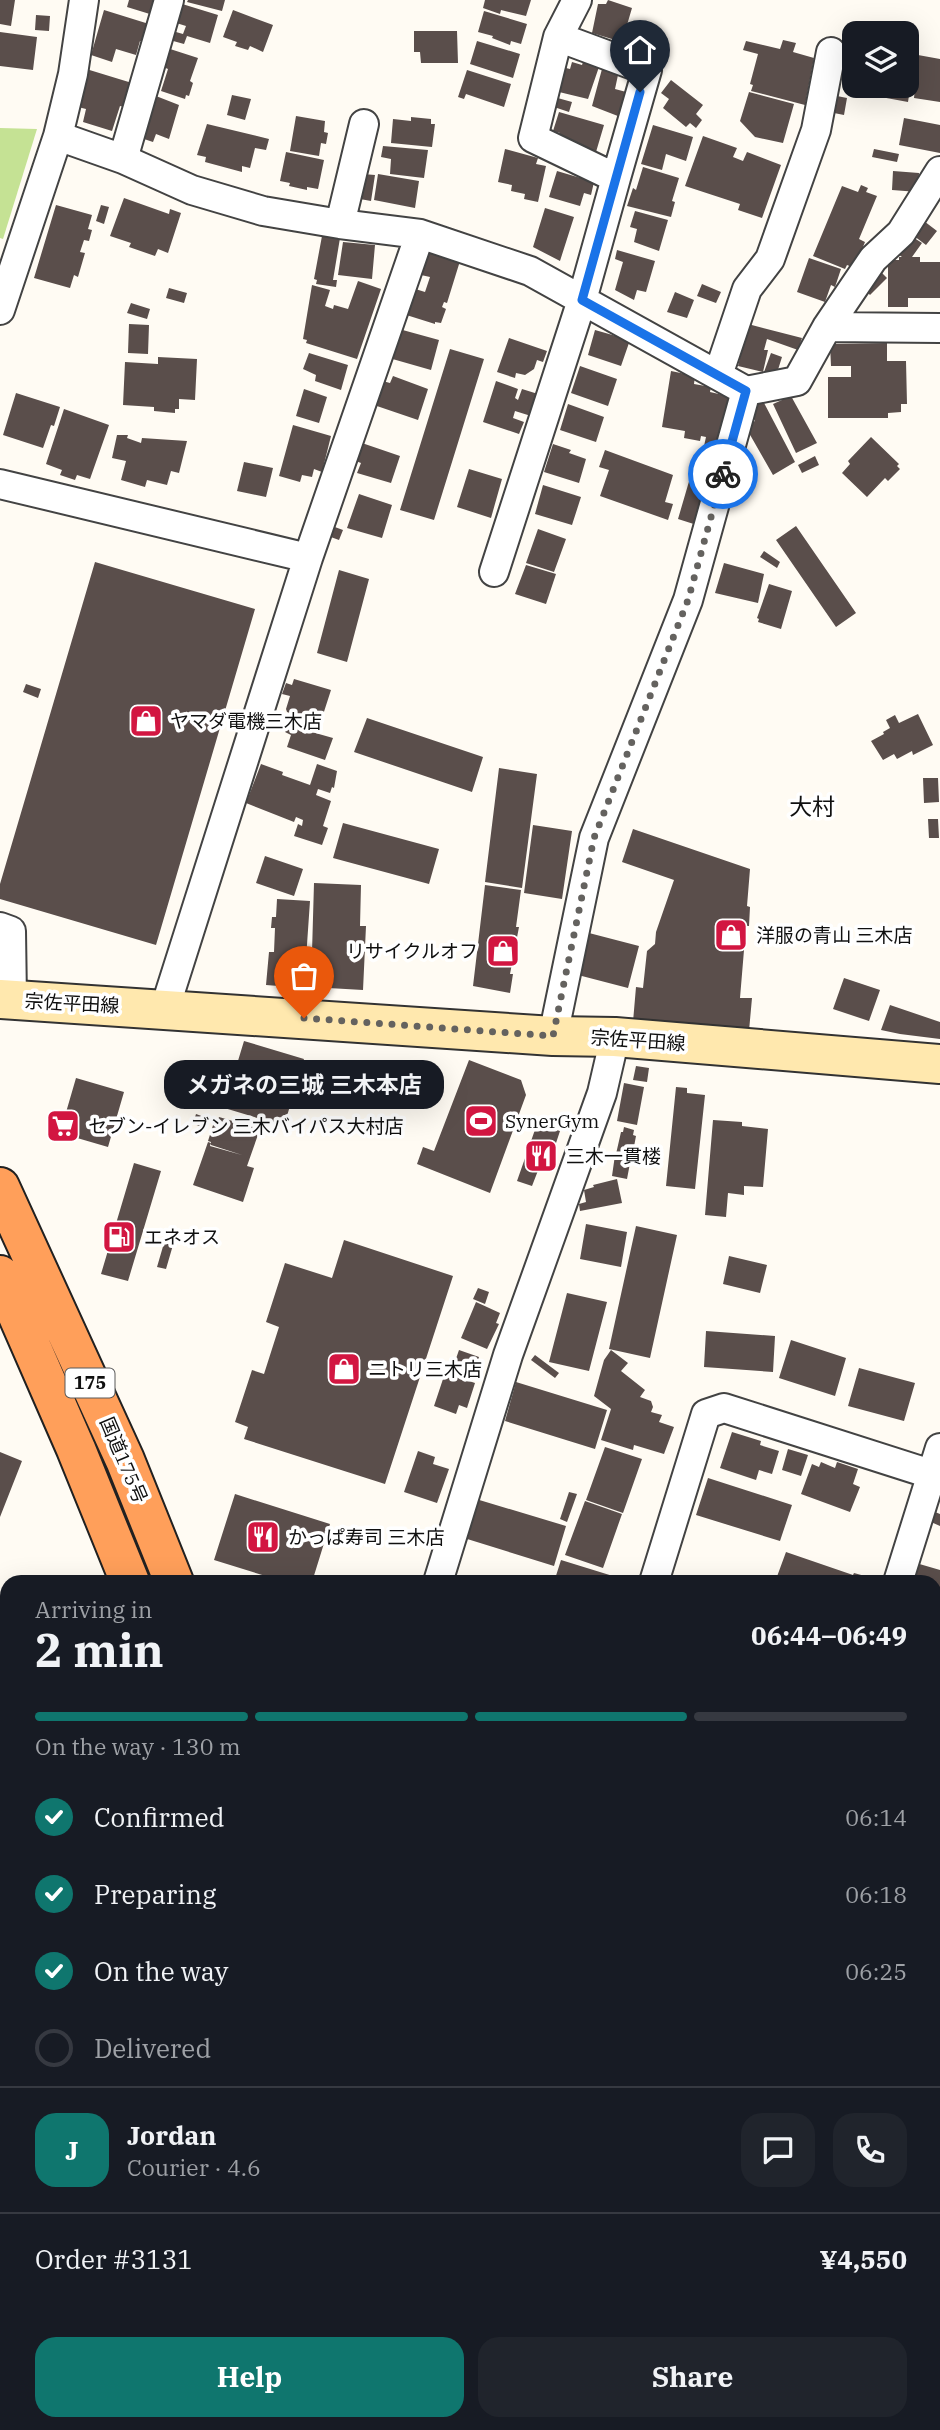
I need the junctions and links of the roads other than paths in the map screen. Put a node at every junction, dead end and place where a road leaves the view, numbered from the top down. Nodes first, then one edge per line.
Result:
1 (84, 0) edge
2 (169, 0) edge
3 (577, 0) edge
4 (558, 37) junction
5 (831, 52) dead end
6 (364, 124) dead end
7 (58, 136) junction
8 (123, 159) junction
9 (940, 171) edge
10 (616, 178) junction
11 (340, 224) junction
12 (420, 234) junction
13 (582, 300) junction
14 (0, 310) edge
15 (827, 327) junction
16 (940, 328) edge
17 (718, 375) junction
18 (746, 391) junction
19 (0, 484) edge
20 (308, 558) junction
21 (494, 572) dead end
22 (0, 927) edge
23 (6, 999) edge
24 (165, 1008) junction
25 (553, 1036) junction
26 (615, 1037) junction
27 (940, 1064) edge
28 (0, 1187) edge
29 (0, 1276) edge
30 (937, 1466) edge
31 (127, 1575) edge
32 (170, 1575) edge
33 (440, 1575) edge
34 (656, 1575) edge
35 (900, 1575) edge

1 - 7 street
2 - 8 street
3 - 4 street
4 - 10 street
4 - 10 street
5 - 17 street
6 - 11 street
7 - 8 street
7 - 14 street
8 - 11 street
9 - 15 street
10 - 13 street
11 - 12 street
12 - 13 street
12 - 20 street
13 - 17 street
13 - 21 street
15 - 16 street
15 - 18 street
17 - 18 street
18 - 25 street
19 - 20 street
20 - 24 street
22 - 23 street
23 - 24 main road, 宗佐平田線
24 - 25 main road, 宗佐平田線
25 - 26 main road, 宗佐平田線
26 - 27 main road, 宗佐平田線
26 - 33 street
28 - 32 highway, 国道175号 / 175
29 - 31 highway, 国道175号 / 175
30 - 34 street
30 - 35 street

